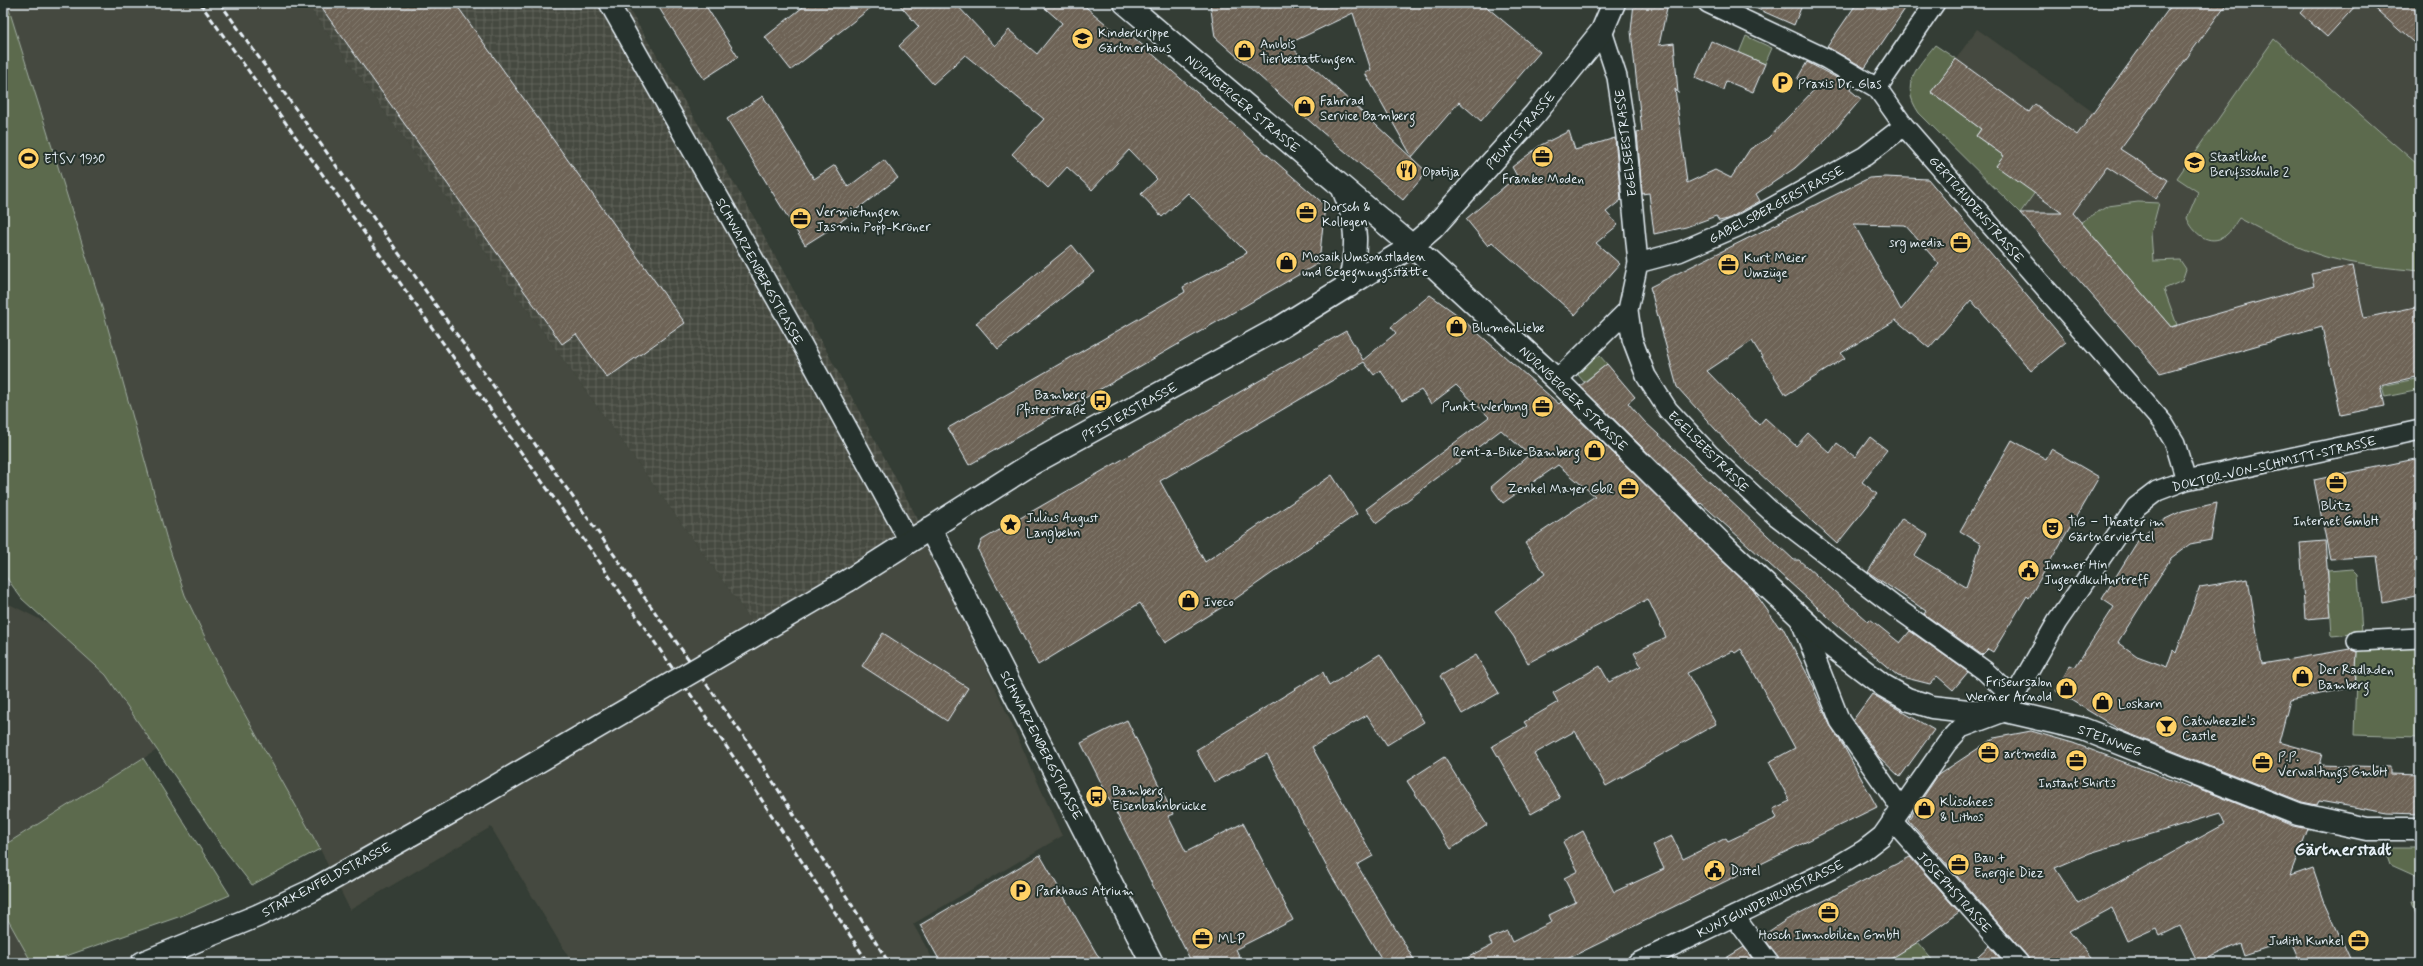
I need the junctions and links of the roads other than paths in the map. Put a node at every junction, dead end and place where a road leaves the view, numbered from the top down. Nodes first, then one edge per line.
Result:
1 (609, 3) edge
2 (1125, 3) edge
3 (1614, 3) edge
4 (1708, 3) edge
5 (1935, 3) edge
6 (1602, 31) junction
7 (1877, 88) junction
8 (1904, 126) junction
9 (1343, 188) junction
10 (1412, 246) junction
11 (1638, 263) junction
12 (1349, 286) junction
13 (1628, 310) junction
14 (1557, 380) junction
15 (2420, 430) edge
16 (2186, 480) junction
17 (930, 528) junction
18 (909, 541) junction
19 (1798, 614) junction
20 (2420, 638) edge
21 (2357, 642) dead end
22 (2006, 711) junction
23 (462, 806) joint
24 (1896, 814) junction
25 (2420, 829) edge
26 (1734, 916) junction
27 (142, 963) edge
28 (1152, 963) edge
29 (1638, 963) edge
30 (1769, 963) edge
31 (2019, 963) edge

1 - 18 street, SCHWARZENBERGSTRASSE
2 - 9 street, NÜRNBERGER STRASSE
3 - 6 street, PEUNTSTRASSE
4 - 7 street, GERTRAUDENSTRASSE
5 - 7 street
6 - 10 street, PEUNTSTRASSE
6 - 11 street, EGELSEESTRASSE
7 - 8 street, GERTRAUDENSTRASSE
8 - 11 street, GABELSBERGERSTRASSE
8 - 16 street, GERTRAUDENSTRASSE
9 - 10 street, NÜRNBERGER STRASSE
9 - 12 street
10 - 12 street, PFISTERSTRASSE
10 - 14 street, NÜRNBERGER STRASSE
11 - 13 street, EGELSEESTRASSE
12 - 17 street, PFISTERSTRASSE
13 - 14 street
13 - 22 street, EGELSEESTRASSE
14 - 19 street, NÜRNBERGER STRASSE
15 - 16 street, DOKTOR-VON-SCHMITT-STRASSE
16 - 22 street, DOKTOR-VON-SCHMITT-STRASSE
17 - 18 street, PFISTERSTRASSE
17 - 28 street, SCHWARZENBERGSTRASSE
18 - 23 street, PFISTERSTRASSE, bridge
19 - 22 street, NÜRNBERGER STRASSE
19 - 24 street, NÜRNBERGER STRASSE
20 - 21 street
22 - 24 street
22 - 25 street, STEINWEG
23 - 27 street, STARKENFELDSTRASSE
24 - 26 street, KUNIGUNDENRUHSTRASSE
24 - 31 street, JOSEPHSTRASSE
26 - 29 street, KUNIGUNDENRUHSTRASSE
26 - 30 street

